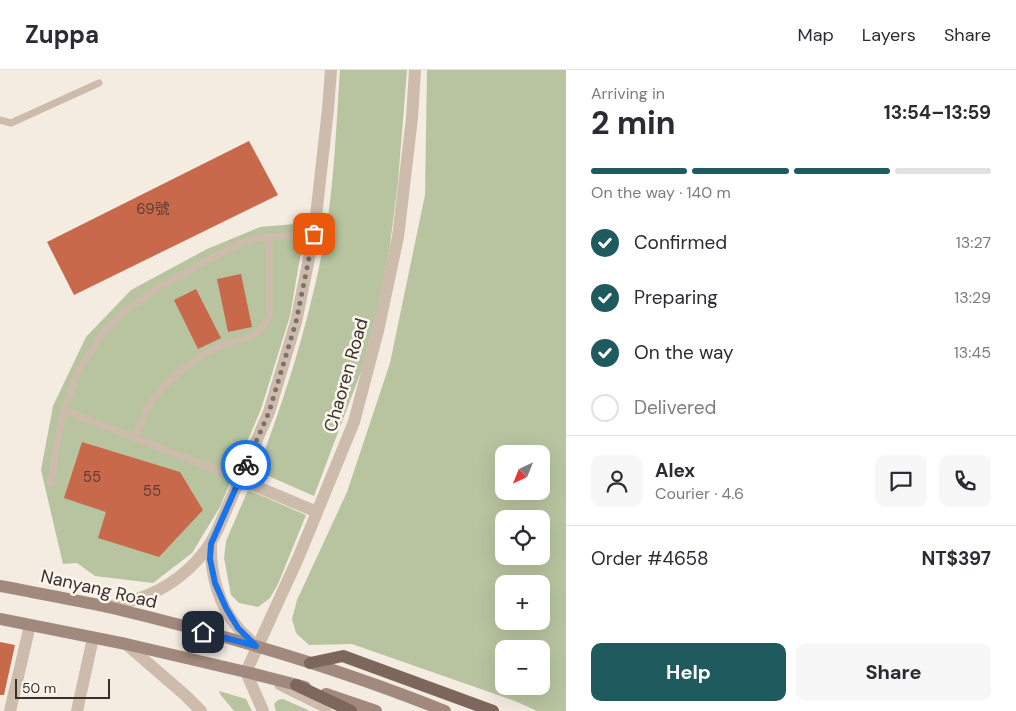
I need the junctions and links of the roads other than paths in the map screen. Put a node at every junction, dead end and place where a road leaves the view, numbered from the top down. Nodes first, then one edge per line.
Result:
1 (331, 70) edge
2 (415, 70) edge
3 (99, 83) dead end
4 (0, 120) edge
5 (314, 234) junction
6 (268, 238) junction
7 (64, 410) junction
8 (135, 438) junction
9 (237, 478) junction
10 (51, 484) dead end
11 (317, 512) junction
12 (211, 544) junction
13 (0, 586) edge
14 (107, 607) junction
15 (0, 619) edge
16 (30, 625) junction
17 (93, 638) junction
18 (126, 644) junction
19 (256, 646) junction
20 (310, 663) junction
21 (246, 672) junction
22 (296, 685) junction
23 (10, 711) edge
24 (77, 711) edge
25 (201, 711) edge
26 (263, 711) edge
27 (328, 711) edge
28 (351, 711) edge
29 (376, 711) edge
30 (445, 711) edge
31 (493, 711) edge

1 - 5 street
2 - 11 street, Chaoren Road
3 - 4 lane
5 - 6 lane
5 - 9 street
6 - 7 lane
6 - 8 lane
7 - 8 lane
7 - 10 lane
8 - 9 lane
9 - 11 street
9 - 12 street
11 - 19 street, Chaoren Road
12 - 14 street
12 - 19 street
13 - 14 street, Nanyang Road
14 - 19 street, Nanyang Road
15 - 16 street
16 - 17 street
16 - 23 street
17 - 18 street
17 - 24 street
18 - 21 street
18 - 25 street
19 - 20 street, Nanyang Road
19 - 21 street, Chaoren Road
20 - 30 street, Nanyang Road
20 - 31 main road
21 - 22 street
21 - 26 street
21 - 27 lane
22 - 28 main road
22 - 29 street

